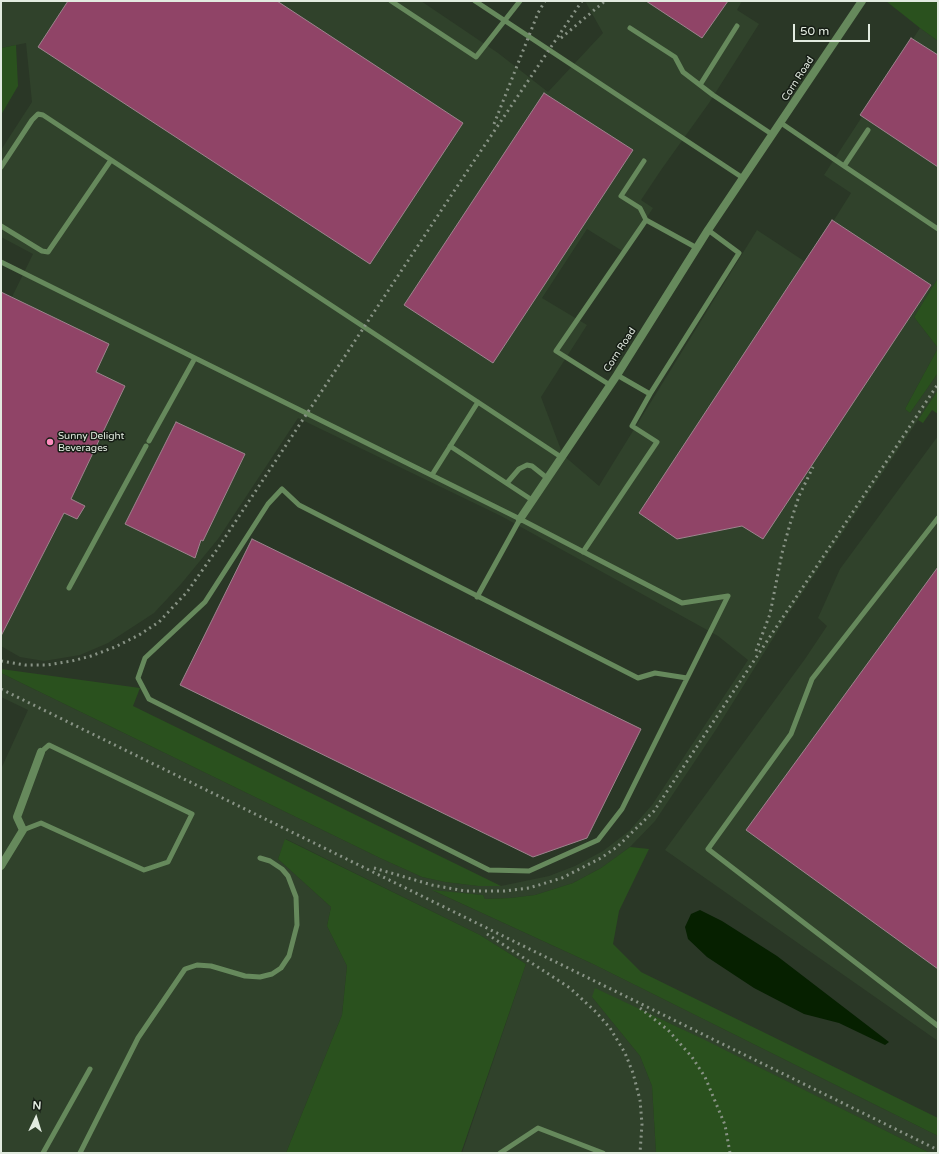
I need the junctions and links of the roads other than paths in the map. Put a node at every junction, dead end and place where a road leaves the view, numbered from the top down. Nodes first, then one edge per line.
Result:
1 (391, 1) edge
2 (475, 1) edge
3 (520, 1) edge
4 (862, 1) edge
5 (505, 22) junction
6 (737, 26) dead end
7 (630, 28) dead end
8 (700, 86) junction
9 (781, 123) junction
10 (868, 130) dead end
11 (773, 135) junction
12 (111, 160) junction
13 (644, 161) dead end
14 (844, 166) junction
15 (1, 167) edge
16 (744, 178) junction
17 (646, 220) junction
18 (1, 226) edge
19 (938, 229) edge
20 (708, 230) junction
21 (697, 248) junction
22 (1, 262) edge
23 (195, 358) junction
24 (617, 375) junction
25 (610, 385) junction
26 (650, 394) junction
27 (478, 402) junction
28 (149, 441) dead end
29 (146, 446) dead end
30 (450, 446) junction
31 (561, 456) junction
32 (432, 475) junction
33 (547, 478) junction
34 (506, 484) junction
35 (532, 500) junction
36 (938, 518) edge
37 (520, 519) junction
38 (583, 552) junction
39 (69, 588) dead end
40 (477, 597) junction
41 (687, 678) junction
42 (41, 752) joint
43 (23, 830) junction
44 (260, 858) dead end
45 (1, 866) edge
46 (938, 1026) edge
47 (90, 1069) dead end
48 (43, 1153) edge
49 (80, 1153) edge
50 (500, 1153) edge
51 (603, 1153) edge

1 - 5 lane
2 - 5 lane
3 - 5 lane
4 - 9 street, Corn Road
5 - 16 lane
6 - 8 lane
7 - 8 lane
8 - 11 lane
9 - 11 street, Corn Road
9 - 14 lane
10 - 14 lane
11 - 16 street, Corn Road
12 - 15 lane
12 - 18 lane
12 - 27 lane
13 - 17 lane
14 - 19 lane
16 - 20 street, Corn Road
17 - 21 lane
17 - 25 lane
20 - 21 street, Corn Road
20 - 26 lane
21 - 24 street, Corn Road
22 - 23 lane
23 - 28 lane
23 - 32 lane
24 - 25 street, Corn Road
24 - 26 lane
25 - 31 street, Corn Road
26 - 38 lane
27 - 30 lane
27 - 31 lane
29 - 39 lane
30 - 32 lane
30 - 34 lane
31 - 33 street, Corn Road
32 - 37 lane
33 - 34 lane
33 - 35 street, Corn Road
34 - 35 lane
35 - 37 street, Corn Road
36 - 46 lane
37 - 38 lane
37 - 40 lane
38 - 41 lane
40 - 41 lane
40 - 41 lane
42 - 43 street
42 - 43 lane
43 - 45 street
44 - 49 lane
47 - 48 lane
50 - 51 lane

